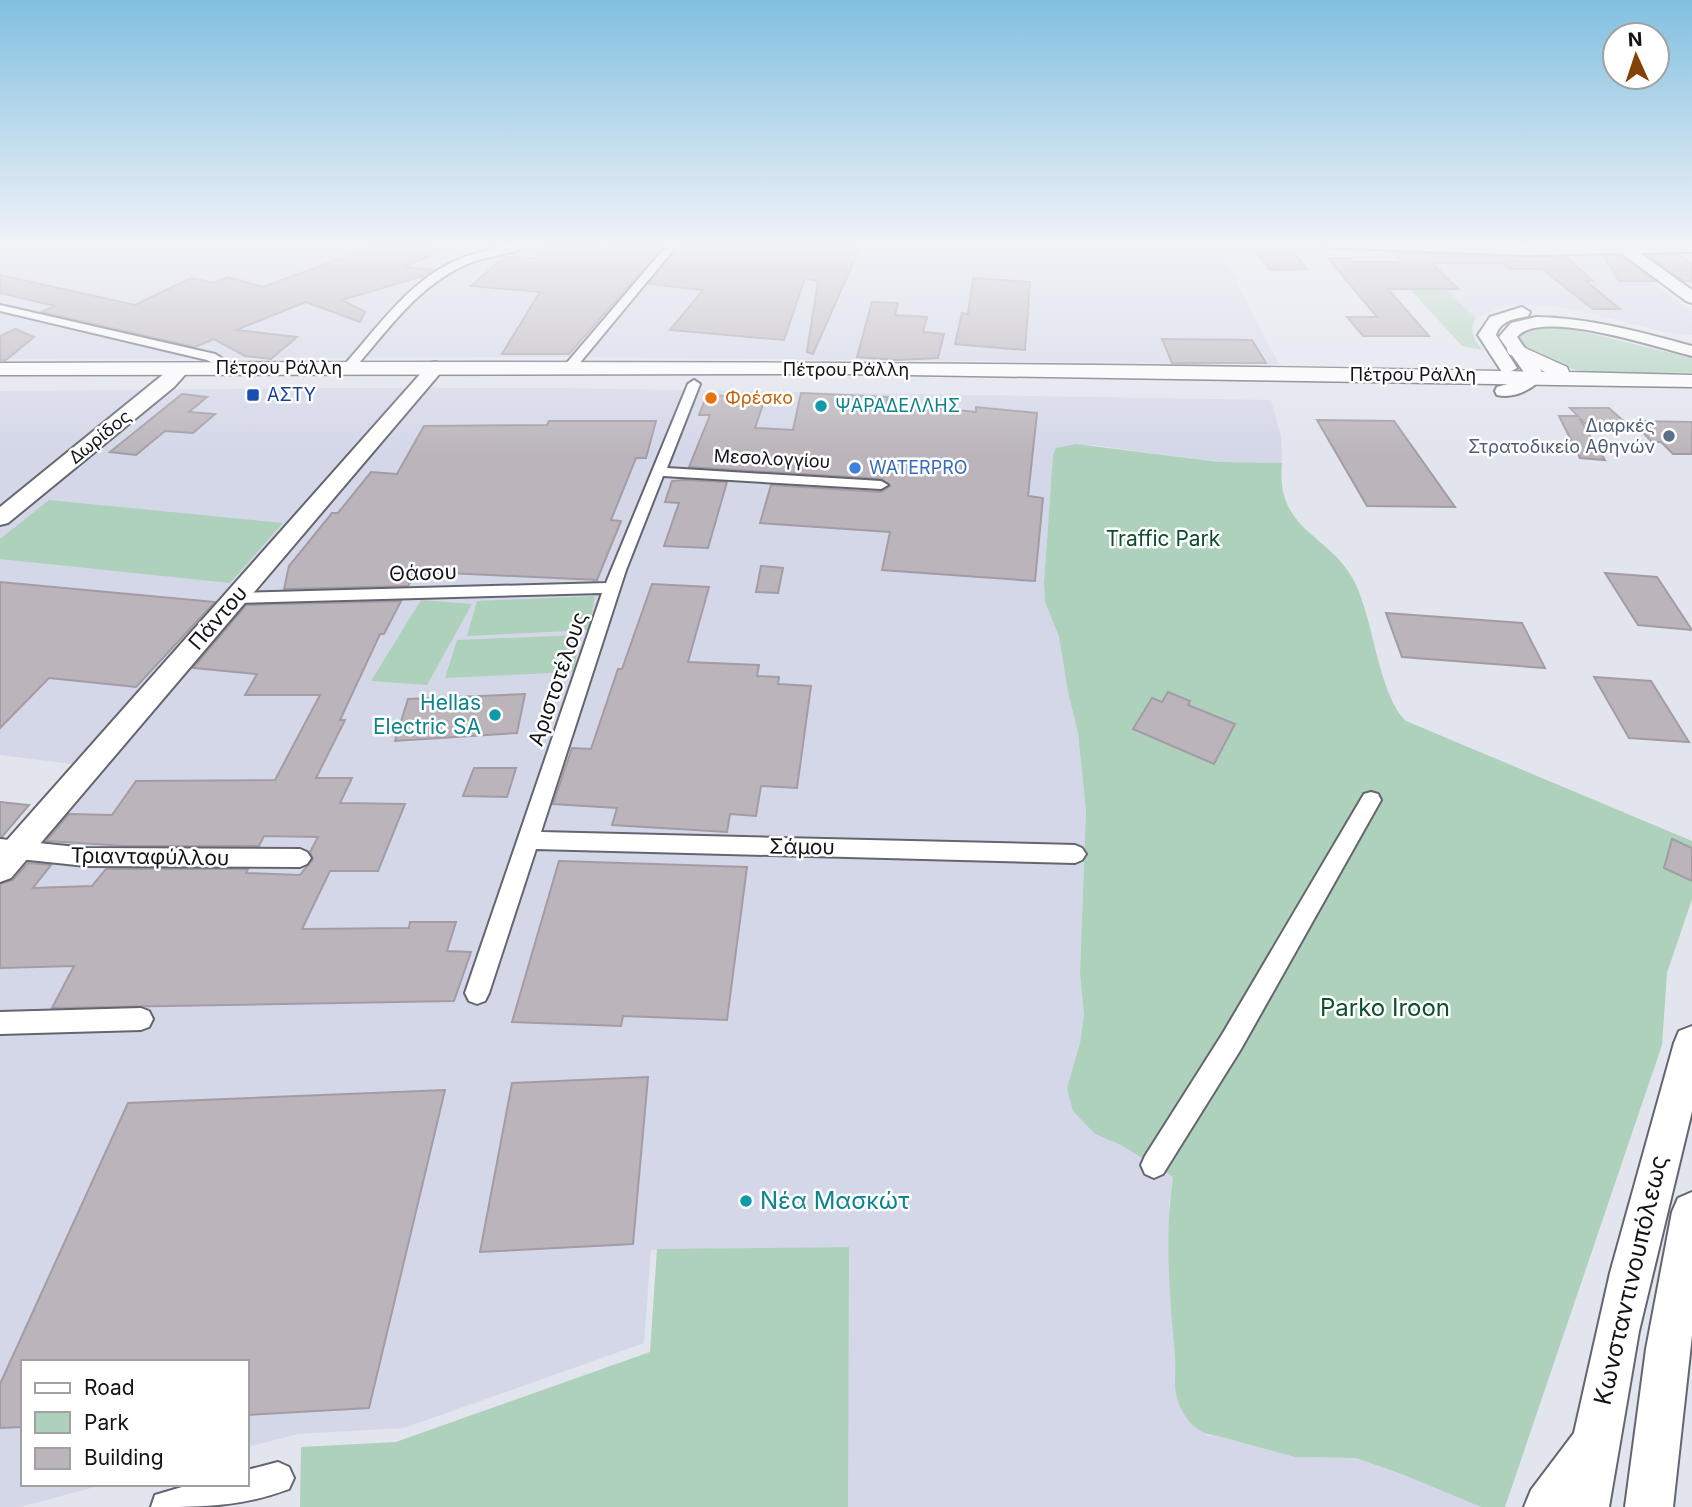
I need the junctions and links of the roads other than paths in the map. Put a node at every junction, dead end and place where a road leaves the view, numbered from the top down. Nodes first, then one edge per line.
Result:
1 (19, 313) edge
2 (396, 313) edge
3 (615, 313) edge
4 (1520, 313) edge
5 (1556, 313) edge
6 (1690, 344) edge
7 (1516, 350) junction
8 (183, 360) junction
9 (349, 368) junction
10 (569, 368) junction
11 (0, 369) edge
12 (429, 375) junction
13 (1534, 376) junction
14 (1605, 379) junction
15 (1692, 381) edge
16 (167, 383) junction
17 (1498, 383) junction
18 (0, 384) edge
19 (694, 384) junction
20 (1692, 393) edge
21 (660, 472) junction
22 (881, 485) dead end
23 (0, 518) edge
24 (612, 587) junction
25 (235, 598) junction
26 (1371, 800) dead end
27 (528, 840) junction
28 (1075, 854) dead end
29 (5, 856) edge
30 (300, 858) dead end
31 (477, 993) dead end
32 (141, 1019) dead end
33 (0, 1023) edge
34 (1692, 1042) edge
35 (1154, 1165) dead end
36 (1692, 1212) edge
37 (1593, 1444) junction
38 (278, 1478) dead end
39 (247, 1486) edge
40 (248, 1486) edge
41 (1652, 1498) edge
42 (167, 1507) edge
43 (1548, 1507) edge
44 (1585, 1507) edge

1 - 8 street
2 - 9 street
3 - 10 street
4 - 17 street
5 - 6 street
6 - 7 street
7 - 13 street
7 - 14 main road
8 - 9 main road, Πέτρου Ράλλη
8 - 11 main road, Πέτρου Ράλλη
8 - 16 street, Δωρίδος
9 - 12 main road, Πέτρου Ράλλη
10 - 12 main road, Πέτρου Ράλλη
10 - 17 main road, Πέτρου Ράλλη
12 - 16 main road, Πέτρου Ράλλη
12 - 19 main road, Πέτρου Ράλλη
12 - 25 street, Πάντου
13 - 14 main road, Πέτρου Ράλλη
13 - 17 main road, Πέτρου Ράλλη
14 - 15 main road, Πέτρου Ράλλη
16 - 18 main road, Πέτρου Ράλλη
16 - 23 street, Δωρίδος
17 - 19 main road, Πέτρου Ράλλη
17 - 20 main road, Πέτρου Ράλλη
19 - 21 street, Αριστοτέλους
21 - 22 street, Μεσολογγίου
21 - 24 street, Αριστοτέλους
24 - 25 street, Θάσου
24 - 27 street, Αριστοτέλους
25 - 29 street, Πάντου
26 - 35 street
27 - 28 street, Σάμου
27 - 31 street, Αριστοτέλους
29 - 30 street, Τριανταφύλλου
32 - 33 street
34 - 37 street, Κωνσταντινουπόλεως
36 - 41 street, Κωνσταντινουπόλεως
37 - 43 street, Κωνσταντινουπόλεως
37 - 44 street
38 - 40 street
39 - 42 street

